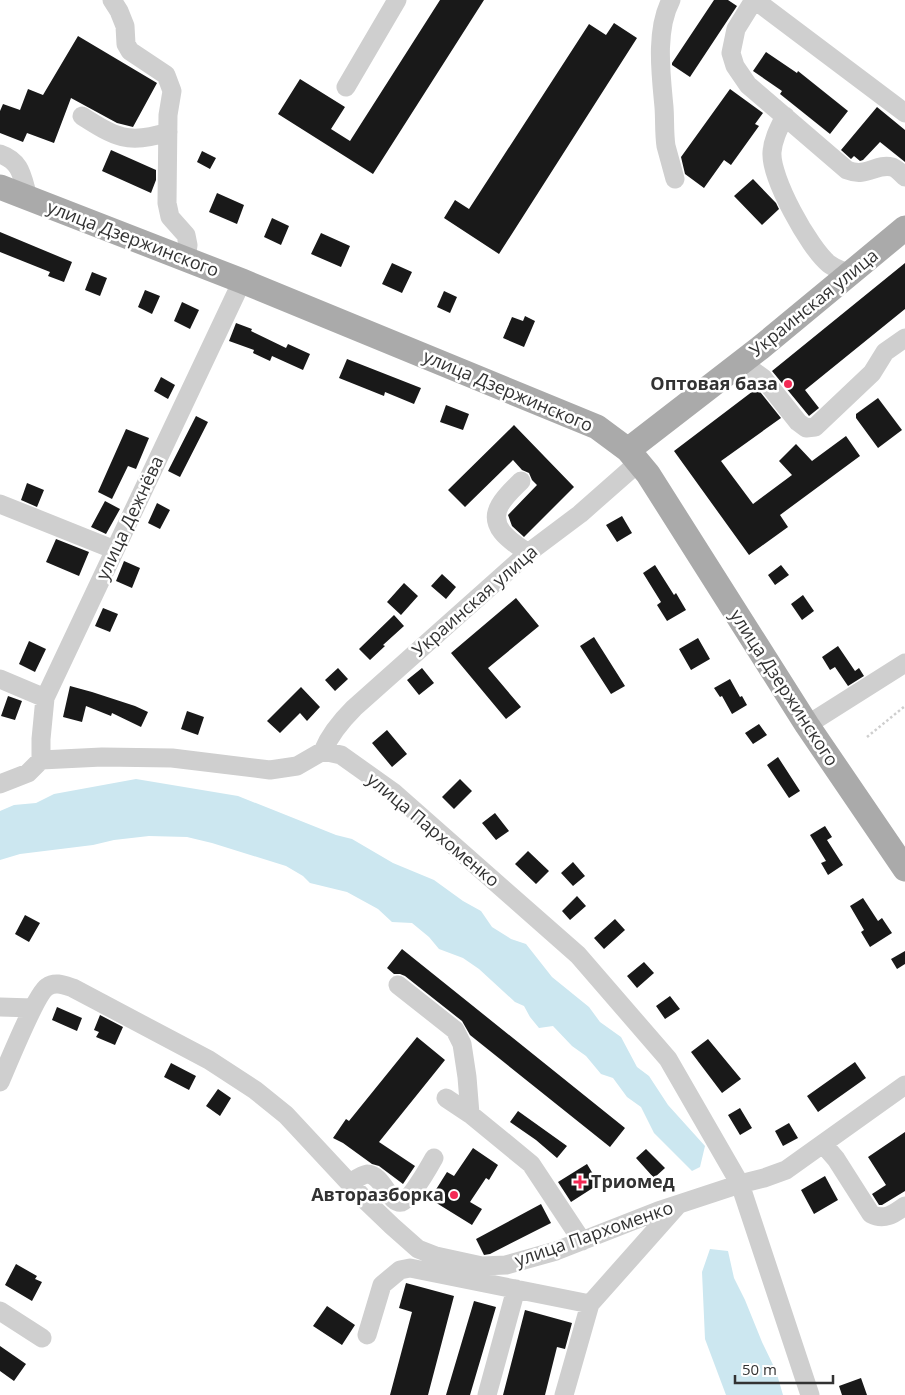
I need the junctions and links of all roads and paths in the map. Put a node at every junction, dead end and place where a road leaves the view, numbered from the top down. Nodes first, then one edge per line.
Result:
1 (112, 0) edge
2 (397, 0) edge
3 (671, 0) edge
4 (755, 0) edge
5 (346, 87) dead end
6 (905, 113) edge
7 (82, 116) dead end
8 (785, 116) junction
9 (168, 132) junction
10 (0, 154) edge
11 (905, 177) edge
12 (675, 180) dead end
13 (0, 188) edge
14 (29, 200) junction
15 (905, 228) edge
16 (186, 260) junction
17 (849, 274) junction
18 (242, 281) junction
19 (905, 338) edge
20 (741, 362) junction
21 (634, 456) junction
22 (521, 481) dead end
23 (0, 504) edge
24 (115, 550) junction
25 (528, 553) junction
26 (905, 663) edge
27 (0, 678) edge
28 (44, 698) junction
29 (905, 706) edge
30 (807, 725) junction
31 (867, 737) dead end
32 (323, 751) junction
33 (42, 760) junction
34 (0, 784) edge
35 (905, 869) edge
36 (398, 984) dead end
37 (0, 1006) edge
38 (33, 1008) junction
39 (0, 1082) edge
40 (905, 1085) edge
41 (446, 1098) dead end
42 (470, 1114) junction
43 (824, 1144) junction
44 (434, 1158) dead end
45 (350, 1183) junction
46 (740, 1184) junction
47 (678, 1205) junction
48 (905, 1206) edge
49 (582, 1241) junction
50 (516, 1289) junction
51 (590, 1304) junction
52 (0, 1311) edge
53 (366, 1335) dead end
54 (42, 1338) dead end
55 (487, 1395) edge
56 (564, 1395) edge
57 (810, 1395) edge

1 - 9 street
2 - 5 street
3 - 12 street
4 - 6 street
4 - 8 street
7 - 9 street
8 - 11 street
8 - 17 street
9 - 16 street
10 - 14 street
13 - 14 main road, улица Дзержинского
14 - 16 main road, улица Дзержинского
15 - 17 main road, Украинская улица
16 - 18 main road, улица Дзержинского
17 - 20 main road, Украинская улица
18 - 21 main road, улица Дзержинского
18 - 24 street, улица Дежнёва
19 - 20 street
20 - 21 main road, Украинская улица
21 - 25 street, Украинская улица
21 - 30 main road, улица Дзержинского
22 - 25 street
23 - 24 street
24 - 28 street, улица Дежнёва
25 - 32 street, Украинская улица
26 - 30 street
27 - 28 street
28 - 33 street, улица Дежнёва
29 - 31 path
30 - 35 main road, улица Дзержинского
32 - 33 street
32 - 46 street, улица Пархоменко
33 - 34 street
36 - 42 street
37 - 38 street
38 - 39 street, улица Пархоменко
38 - 45 street, улица Пархоменко
40 - 43 street
41 - 42 street
42 - 49 street
43 - 46 street
43 - 48 street
44 - 45 street
45 - 49 street, улица Пархоменко
46 - 47 street, улица Пархоменко
46 - 57 street, улица Пархоменко
47 - 49 street, улица Пархоменко
47 - 51 street
50 - 51 street
50 - 53 street
50 - 55 street
51 - 56 street
52 - 54 street

